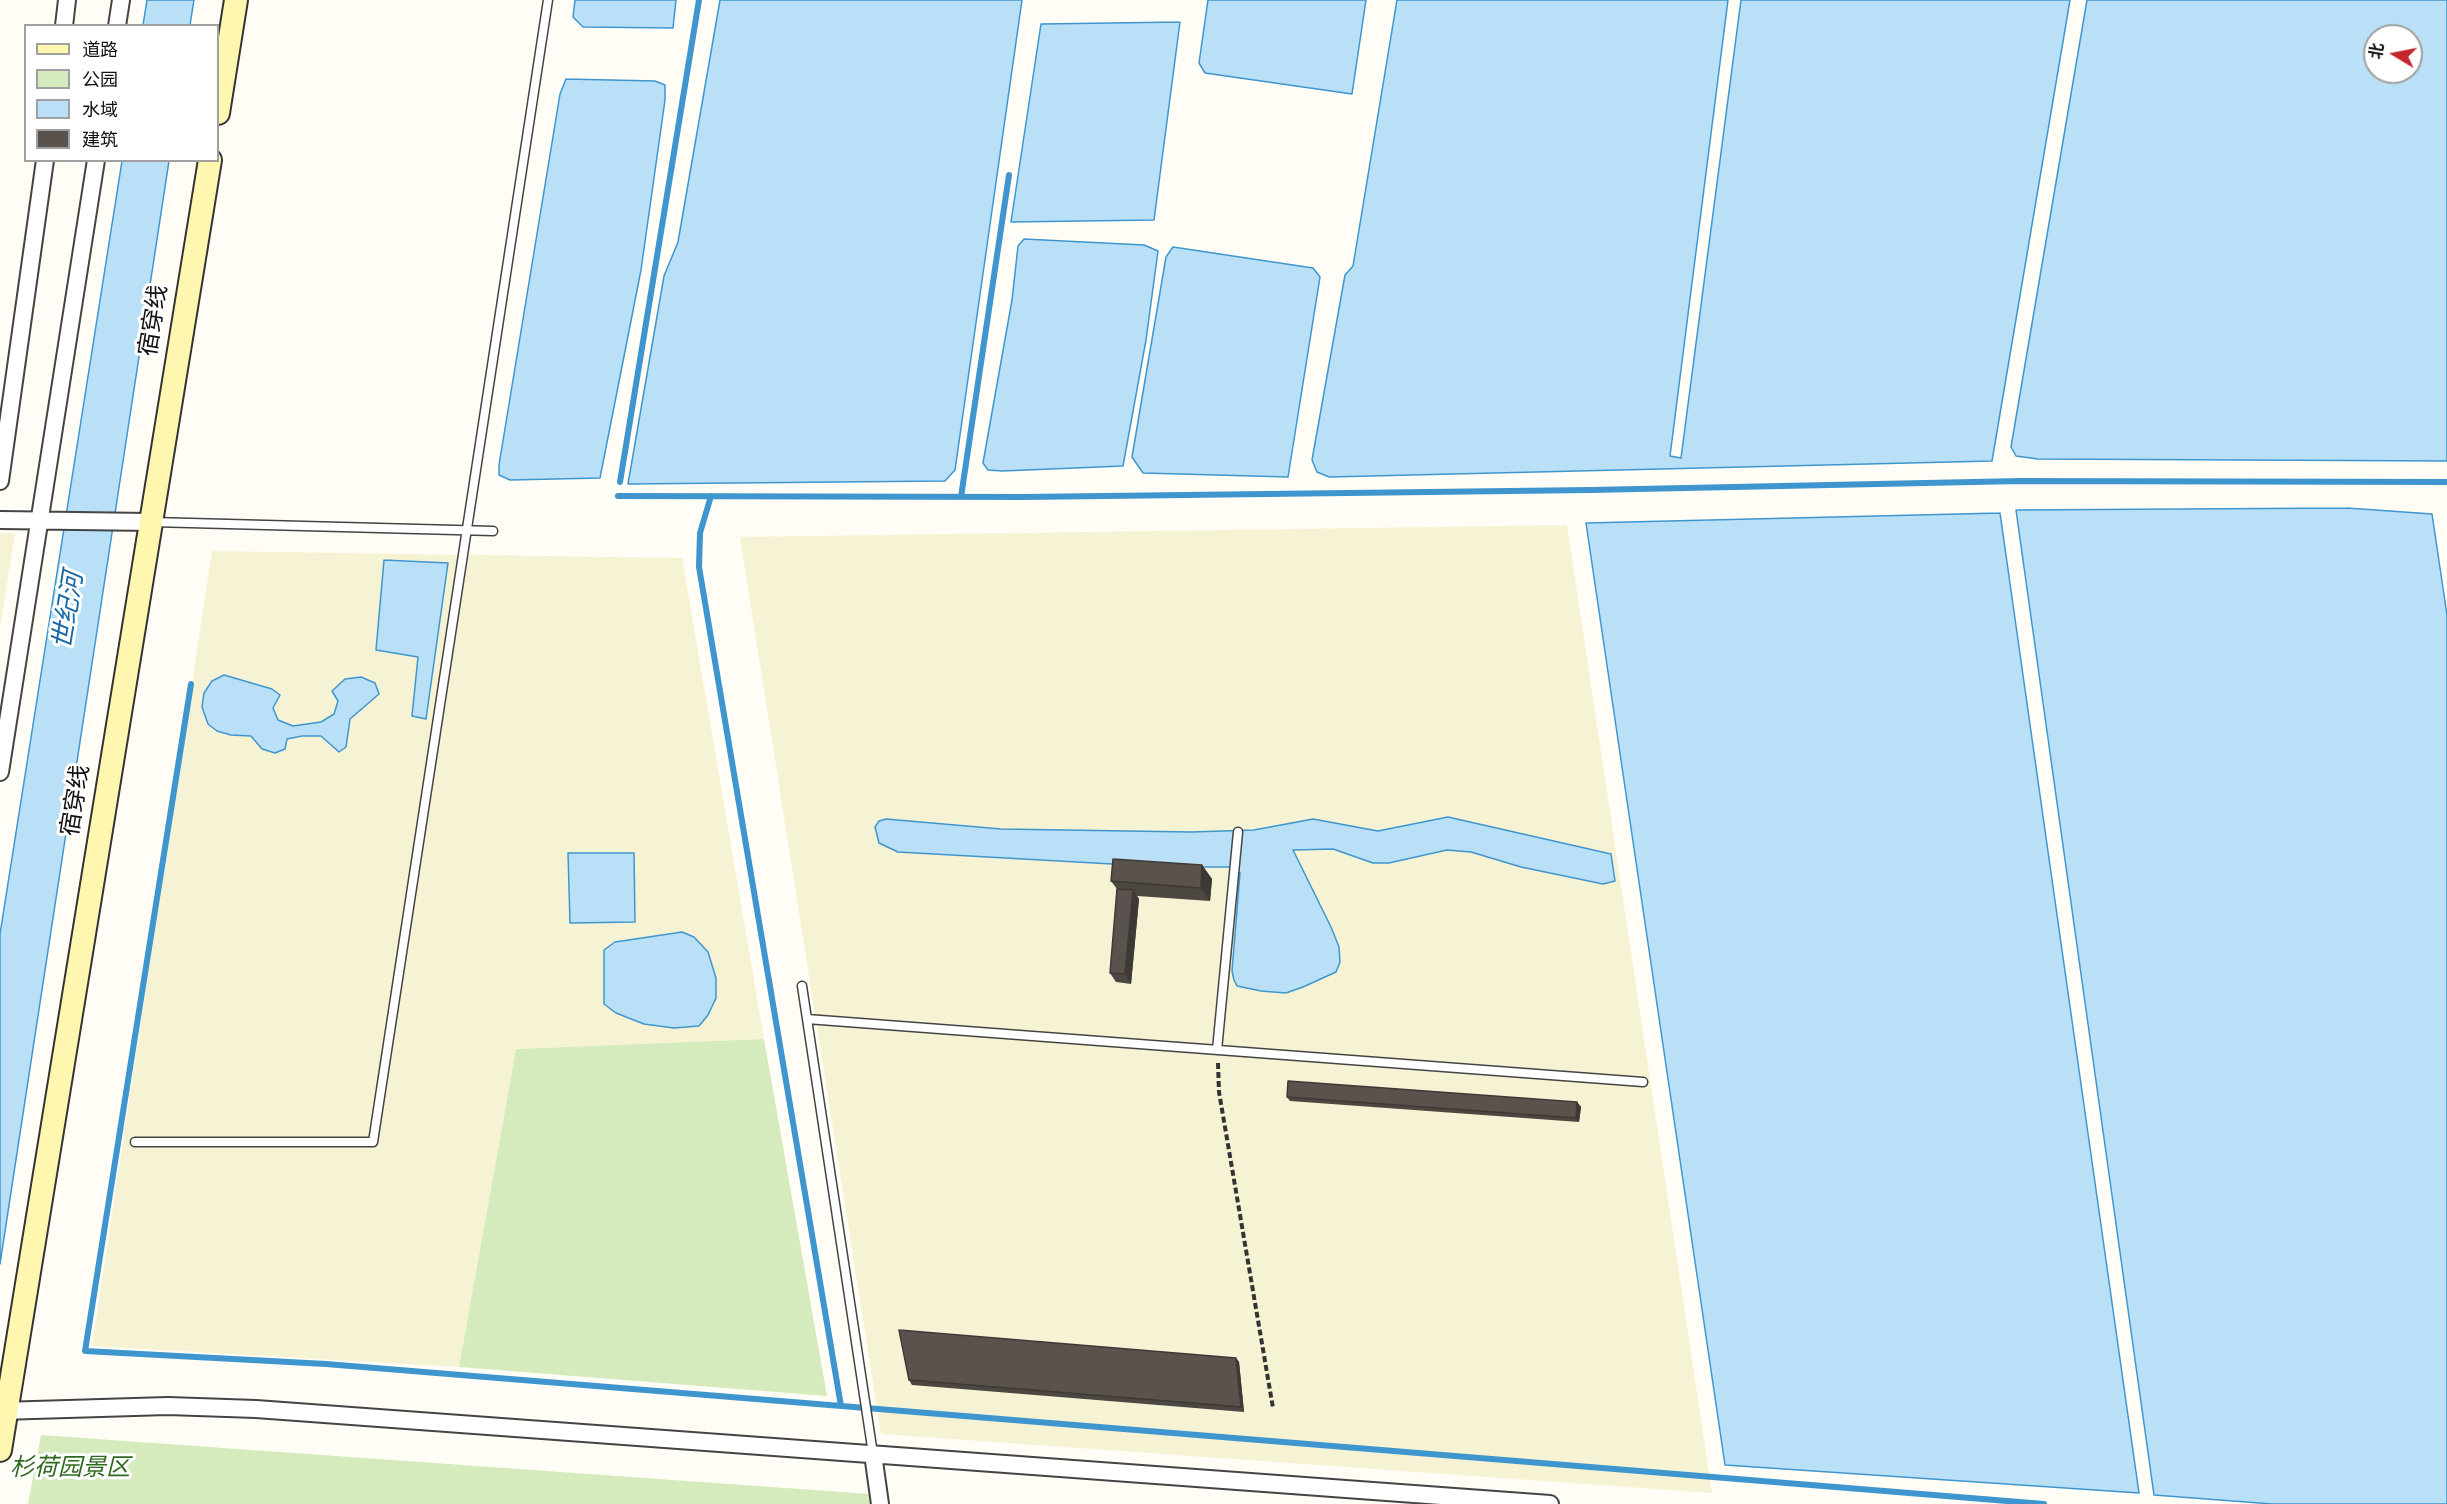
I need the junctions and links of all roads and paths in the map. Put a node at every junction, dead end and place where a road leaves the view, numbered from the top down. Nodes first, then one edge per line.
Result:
1 (68, 0) edge
2 (121, 0) edge
3 (236, 0) edge
4 (548, 0) edge
5 (64, 24) edge
6 (117, 24) edge
7 (219, 107) edge
8 (45, 162) edge
9 (96, 162) edge
10 (210, 162) edge
11 (0, 481) edge
12 (0, 520) edge
13 (39, 522) junction
14 (151, 522) junction
15 (467, 530) junction
16 (493, 531) dead end
17 (0, 772) edge
18 (1238, 832) dead end
19 (802, 986) dead end
20 (807, 1019) junction
21 (1217, 1050) junction
22 (1643, 1082) dead end
23 (135, 1142) dead end
24 (1274, 1408) dead end
25 (3, 1410) edge
26 (0, 1450) edge
27 (873, 1454) junction
28 (880, 1504) edge
29 (1551, 1504) edge

1 - 5 street
2 - 6 street
3 - 7 main road
4 - 15 lane
8 - 11 street
9 - 13 street
10 - 14 main road, 宿穿线
12 - 13 street
13 - 14 street
13 - 17 street
14 - 15 lane
14 - 25 main road, 宿穿线
15 - 16 lane
15 - 23 lane
18 - 21 lane
19 - 20 lane
20 - 21 lane
20 - 27 lane
21 - 22 lane
21 - 24 path
25 - 26 main road, 宿穿线
25 - 27 street
27 - 28 street
27 - 29 street

